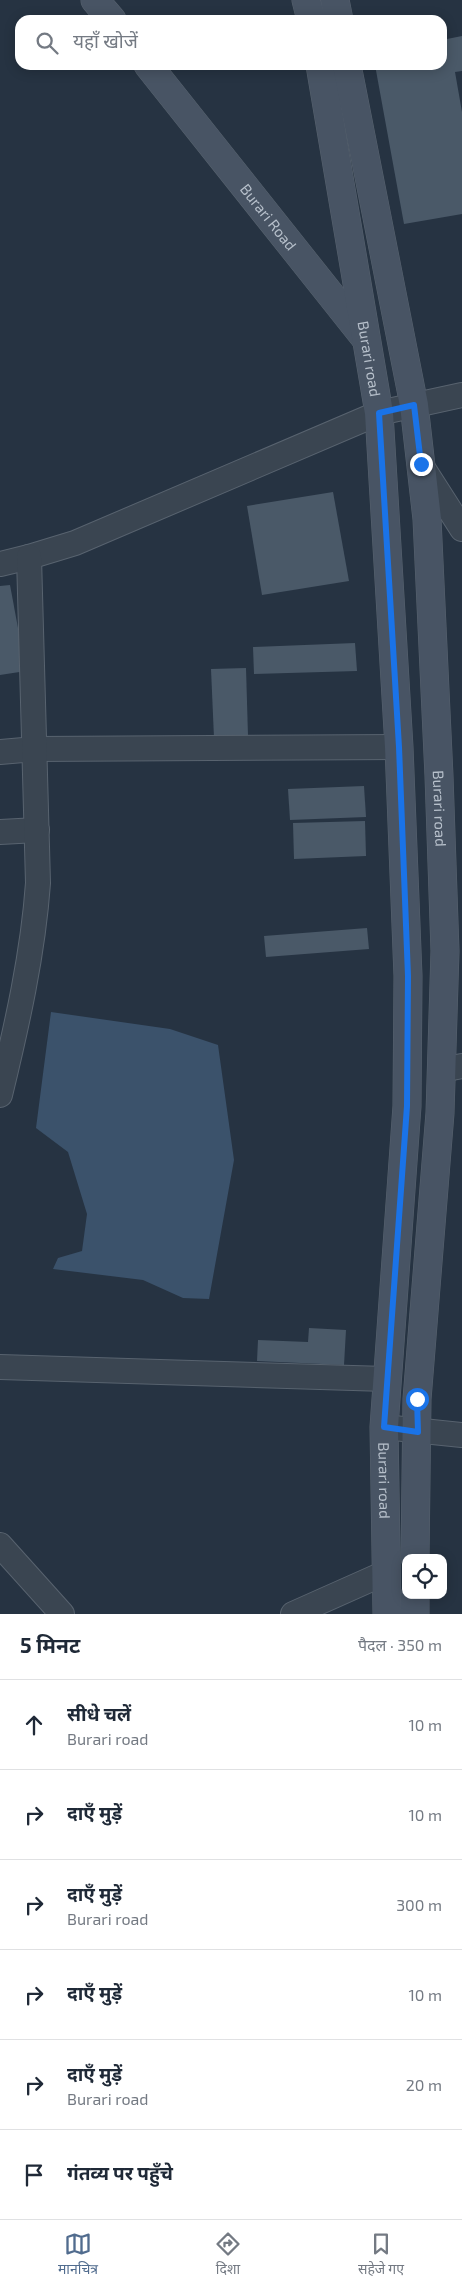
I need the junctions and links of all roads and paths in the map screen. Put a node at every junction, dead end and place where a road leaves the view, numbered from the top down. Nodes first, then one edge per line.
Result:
1 (95, 0) edge
2 (306, 0) edge
3 (335, 0) edge
4 (108, 15) edge
5 (309, 15) edge
6 (338, 15) edge
7 (152, 70) edge
8 (321, 70) edge
9 (348, 70) edge
10 (366, 338) junction
11 (402, 347) junction
12 (462, 395) edge
13 (414, 405) junction
14 (379, 413) junction
15 (421, 464) junction
16 (462, 529) edge
17 (29, 558) junction
18 (0, 564) edge
19 (399, 747) junction
20 (35, 749) junction
21 (0, 752) edge
22 (37, 830) junction
23 (0, 832) edge
24 (452, 1068) edge
25 (0, 1095) edge
26 (0, 1367) edge
27 (386, 1379) junction
28 (384, 1427) junction
29 (418, 1432) junction
30 (462, 1434) edge
31 (0, 1545) edge
32 (415, 1554) edge
33 (386, 1573) junction
34 (415, 1599) edge
35 (62, 1614) edge
36 (293, 1614) edge
37 (387, 1614) edge
38 (415, 1614) edge

1 - 4 main road
2 - 5 main road
3 - 6 main road
7 - 10 main road, Burari Road
8 - 10 main road, Burari road
9 - 11 main road, Burari road
10 - 11 main road, Burari Road
10 - 14 main road, Burari road
11 - 13 main road, Burari road
12 - 13 street
13 - 14 street
13 - 15 main road, Burari road
14 - 17 street
14 - 19 main road, Burari road
15 - 16 street
15 - 24 main road, Burari road
17 - 18 street
17 - 20 street
19 - 20 street
19 - 27 main road, Burari road
20 - 21 street
20 - 22 street
22 - 23 street
22 - 25 street
24 - 29 main road, Burari road
26 - 27 street
27 - 28 main road, Burari road
28 - 29 street
28 - 33 main road, Burari road
29 - 30 street
29 - 32 main road, Burari road
31 - 35 street
33 - 36 street
33 - 37 main road, Burari road
34 - 38 main road

